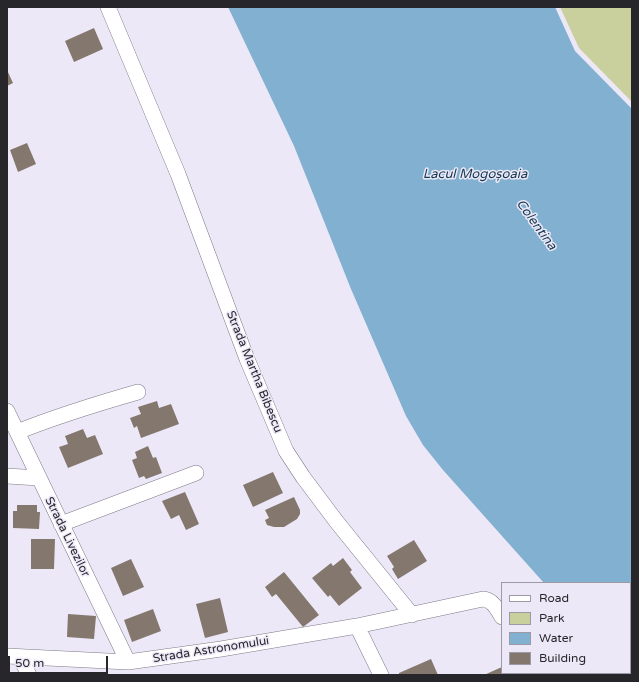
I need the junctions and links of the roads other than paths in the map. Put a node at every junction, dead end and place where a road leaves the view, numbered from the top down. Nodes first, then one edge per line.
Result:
1 (108, 7) edge
2 (138, 392) dead end
3 (7, 411) edge
4 (17, 432) junction
5 (196, 473) dead end
6 (7, 476) edge
7 (39, 478) junction
8 (61, 524) junction
9 (412, 614) junction
10 (501, 615) edge
11 (357, 626) junction
12 (14, 656) edge
13 (128, 662) junction
14 (29, 675) edge
15 (381, 675) edge

1 - 9 street, Strada Martha Bibescu
2 - 4 street
3 - 4 street, Strada Livezilor
4 - 7 street, Strada Livezilor
5 - 8 street
6 - 7 street
7 - 8 street, Strada Livezilor
8 - 13 street, Strada Livezilor
9 - 10 street
9 - 11 street, Strada Astronomului
11 - 13 street, Strada Astronomului
11 - 15 street
12 - 13 street, Strada Astronomului
12 - 14 street

